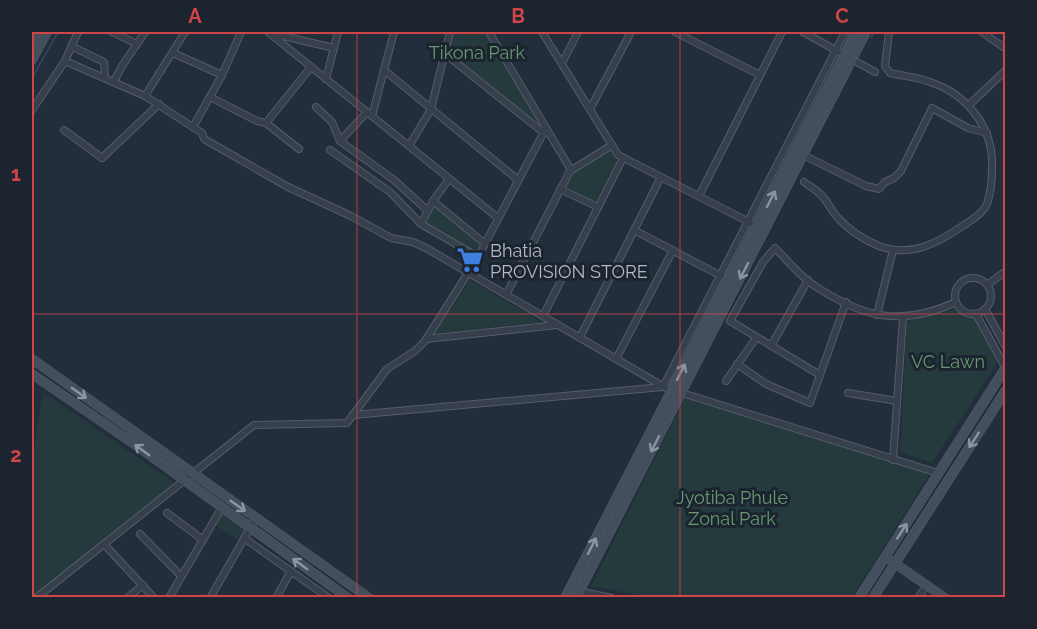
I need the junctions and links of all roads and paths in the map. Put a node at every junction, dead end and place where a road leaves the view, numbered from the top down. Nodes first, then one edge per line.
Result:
1 (37, 32) edge
2 (47, 32) edge
3 (78, 32) edge
4 (112, 32) edge
5 (145, 32) edge
6 (185, 32) edge
7 (241, 32) edge
8 (268, 32) edge
9 (338, 32) edge
10 (393, 32) edge
11 (450, 32) edge
12 (489, 32) edge
13 (542, 32) edge
14 (578, 32) edge
15 (631, 32) edge
16 (675, 32) edge
17 (782, 32) edge
18 (804, 32) edge
19 (845, 32) edge
20 (856, 32) edge
21 (866, 32) edge
22 (889, 32) edge
23 (982, 32) edge
24 (32, 41) edge
25 (137, 44) junction
26 (71, 46) junction
27 (334, 48) junction
28 (1005, 49) edge
29 (173, 53) junction
30 (444, 53) junction
31 (845, 53) junction
32 (32, 60) edge
33 (64, 61) junction
34 (561, 63) junction
35 (311, 67) junction
36 (384, 70) junction
37 (1005, 70) edge
38 (875, 72) dead end
39 (222, 75) junction
40 (760, 75) junction
41 (105, 77) junction
42 (326, 79) junction
43 (114, 81) junction
44 (145, 96) junction
45 (210, 97) junction
46 (159, 104) junction
47 (969, 105) junction
48 (316, 107) dead end
49 (431, 109) junction
50 (590, 109) junction
51 (32, 110) edge
52 (369, 114) junction
53 (266, 123) junction
54 (193, 127) junction
55 (64, 130) dead end
56 (545, 131) junction
57 (987, 133) junction
58 (339, 141) junction
59 (612, 145) junction
60 (409, 146) junction
61 (299, 149) dead end
62 (330, 150) dead end
63 (799, 153) junction
64 (623, 158) junction
65 (571, 170) junction
66 (661, 177) junction
67 (449, 179) junction
68 (518, 180) junction
69 (804, 183) dead end
70 (560, 189) junction
71 (699, 196) junction
72 (433, 201) junction
73 (598, 207) junction
74 (428, 211) junction
75 (498, 218) junction
76 (421, 224) junction
77 (757, 226) junction
78 (634, 230) junction
79 (484, 243) junction
80 (672, 250) junction
81 (893, 250) junction
82 (478, 257) junction
83 (1005, 271) edge
84 (468, 273) junction
85 (721, 276) junction
86 (808, 280) junction
87 (987, 285) junction
88 (506, 295) junction
89 (956, 302) junction
90 (846, 303) junction
91 (986, 309) junction
92 (976, 314) junction
93 (877, 315) junction
94 (543, 316) junction
95 (903, 318) junction
96 (558, 325) junction
97 (579, 338) junction
98 (756, 338) junction
99 (426, 339) junction
100 (771, 346) junction
101 (1005, 347) edge
102 (616, 359) junction
103 (32, 360) edge
104 (737, 364) junction
105 (1005, 367) edge
106 (32, 374) edge
107 (820, 375) junction
108 (726, 381) dead end
109 (1002, 381) edge
110 (667, 389) junction
111 (1005, 390) edge
112 (682, 393) junction
113 (848, 393) dead end
114 (897, 401) junction
115 (353, 415) junction
116 (893, 459) junction
117 (193, 474) junction
118 (936, 477) junction
119 (185, 480) junction
120 (943, 488) junction
121 (222, 507) junction
122 (167, 513) dead end
123 (256, 518) junction
124 (251, 528) junction
125 (140, 534) dead end
126 (244, 538) junction
127 (202, 540) junction
128 (104, 544) junction
129 (885, 557) junction
130 (895, 563) junction
131 (291, 571) junction
132 (182, 576) junction
133 (142, 585) junction
134 (927, 585) junction
135 (572, 594) edge
136 (36, 597) edge
137 (127, 597) edge
138 (154, 597) edge
139 (169, 597) edge
140 (210, 597) edge
141 (276, 597) edge
142 (328, 597) edge
143 (348, 597) edge
144 (369, 597) edge
145 (612, 597) edge
146 (859, 597) edge
147 (873, 597) edge
148 (918, 597) edge
149 (945, 597) edge

1 - 24 street
2 - 32 street
3 - 26 street
4 - 25 street
5 - 25 street
6 - 29 street
7 - 39 street
8 - 27 street
8 - 35 street
9 - 27 street
10 - 36 street
11 - 30 street
12 - 56 street
13 - 34 street
14 - 34 street
15 - 50 street
16 - 40 street
17 - 40 street
18 - 31 street
19 - 31 street
20 - 31 street
21 - 31 street
22 - 47 street
23 - 28 street
25 - 43 street
26 - 33 street
26 - 41 street
27 - 42 street
29 - 39 street
29 - 44 street
30 - 49 street
30 - 56 street
31 - 38 street
31 - 63 street
31 - 77 street
33 - 41 street
33 - 51 street
34 - 50 street
35 - 42 street
35 - 53 street
36 - 49 street
36 - 52 street
37 - 47 street
39 - 45 street
40 - 71 street
41 - 43 street
42 - 52 street
43 - 44 street
44 - 46 street
45 - 53 street
45 - 54 street
46 - 54 street
46 - 55 street
47 - 57 street
48 - 58 street
49 - 60 street
49 - 68 street
50 - 59 street
52 - 58 street
52 - 60 street
53 - 61 street
54 - 84 street
56 - 65 street
56 - 68 street
57 - 63 street
57 - 81 street
58 - 74 street
59 - 64 street
59 - 65 street
60 - 67 street
62 - 76 street
63 - 77 street
64 - 66 street
64 - 73 street
65 - 70 street
66 - 71 street
66 - 78 street
67 - 72 street
67 - 75 street
68 - 75 street
69 - 81 street
70 - 73 street
70 - 88 street
71 - 77 street
72 - 74 street
72 - 79 street
73 - 94 street
74 - 76 street
75 - 79 street
76 - 82 street
77 - 85 street
110 -> 77 street
77 -> 112 street
78 - 80 street
78 - 97 street
79 - 82 street
80 - 85 street
80 - 102 street
81 - 93 street
82 - 84 street
83 - 87 street
84 - 88 street
84 - 99 street
85 - 110 street
86 - 90 street
86 - 98 street
86 - 100 street
87 - 89 street
87 - 91 street
88 - 94 street
89 - 92 street
89 - 95 street
90 - 93 street
90 - 107 street
91 - 92 street
91 - 101 street
92 - 105 street
93 - 95 street
94 - 96 street
95 - 114 street
96 - 97 street
96 - 99 street
97 - 102 street
98 - 100 street
98 - 104 street
99 - 115 street
100 - 107 street
102 - 110 street
103 -> 117 street
104 - 107 street
104 - 108 street
105 - 109 street
119 -> 106 street
109 - 118 street
110 - 112 street
110 - 115 street
135 -> 110 street
111 -> 120 street
112 - 116 street
112 -> 135 street
113 - 114 street
114 - 116 street
115 - 117 street
116 - 118 street
117 - 119 street
117 -> 123 street
118 - 120 street
129 -> 118 street
119 - 121 street
119 - 128 street
120 - 130 street
121 - 124 street
121 - 127 street
122 - 127 street
123 - 124 street
123 - 144 street
124 - 126 street
143 -> 124 street
125 - 132 street
126 - 131 street
126 - 140 street
127 - 132 street
128 - 133 street
128 - 136 street
129 - 130 street
129 - 146 street
130 - 134 street
130 - 147 street
131 - 141 street
131 - 142 street
132 - 139 street
133 - 137 street
133 - 138 street
134 - 148 street
134 - 149 street
135 - 145 street

